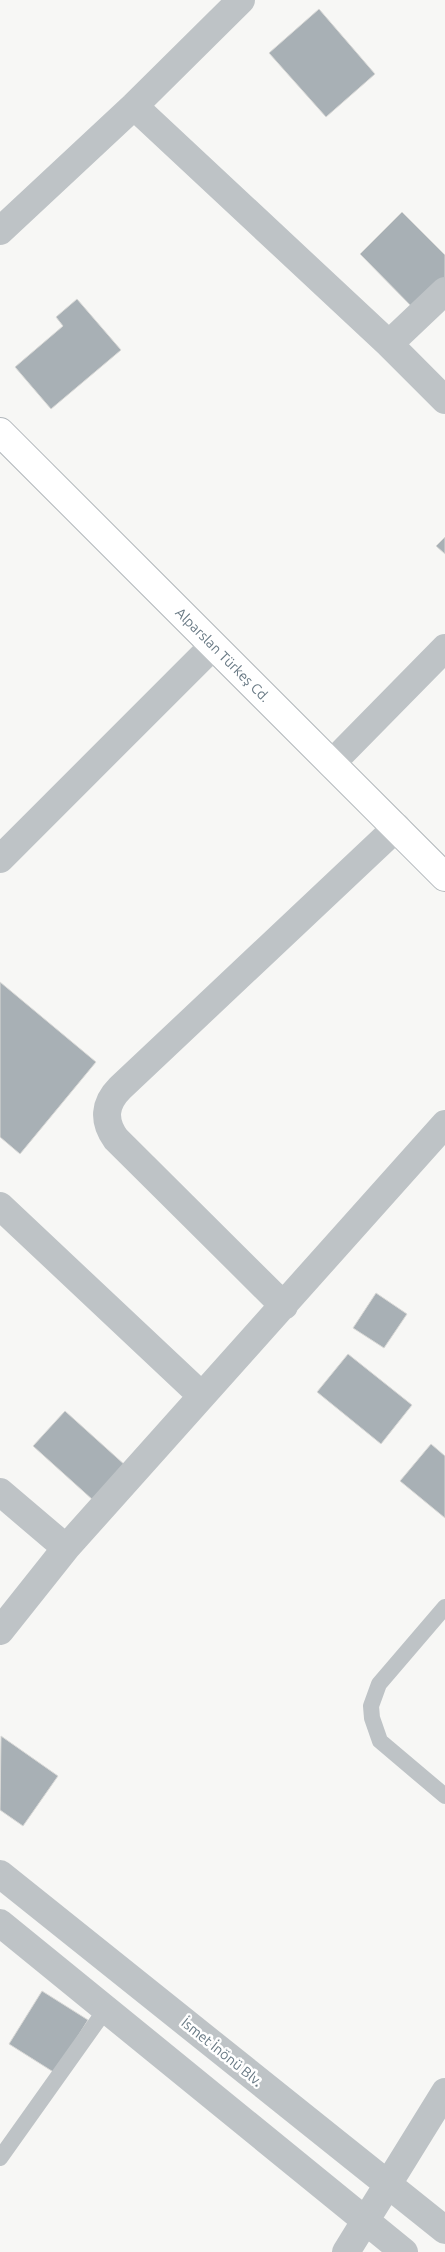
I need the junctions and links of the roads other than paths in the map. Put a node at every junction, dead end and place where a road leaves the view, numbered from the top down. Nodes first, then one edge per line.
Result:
1 (242, 0) edge
2 (134, 106) junction
3 (0, 231) edge
4 (445, 291) edge
5 (389, 344) junction
6 (445, 400) edge
7 (0, 432) edge
8 (214, 646) junction
9 (445, 648) edge
10 (331, 764) junction
11 (397, 827) junction
12 (0, 859) edge
13 (445, 877) edge
14 (445, 1124) edge
15 (0, 1206) edge
16 (284, 1306) junction
17 (202, 1396) junction
18 (0, 1492) edge
19 (66, 1548) junction
20 (445, 1608) edge
21 (0, 1632) edge
22 (445, 1796) edge
23 (0, 1874) edge
24 (0, 1923) edge
25 (106, 2009) junction
26 (445, 2092) edge
27 (0, 2158) edge
28 (388, 2184) junction
29 (366, 2222) junction
30 (445, 2230) edge
31 (346, 2252) edge
32 (404, 2252) edge

1 - 2 street
2 - 3 street
2 - 5 street
4 - 5 street
5 - 6 street
7 - 8 street, Alparslan Türkeş Cd.
8 - 10 street, Alparslan Türkeş Cd.
8 - 12 street
9 - 10 street
10 - 11 street, Alparslan Türkeş Cd.
11 - 13 street, Alparslan Türkeş Cd.
11 - 16 street
14 - 16 street
15 - 17 street
16 - 17 street
17 - 19 street
18 - 19 street
19 - 21 street
20 - 22 lane
23 - 28 street, İsmet İnönü Blv.
24 - 25 street
25 - 27 lane
25 - 29 street
26 - 28 street
28 - 29 street
28 - 30 street, İsmet İnönü Blv.
29 - 31 street
29 - 32 street

